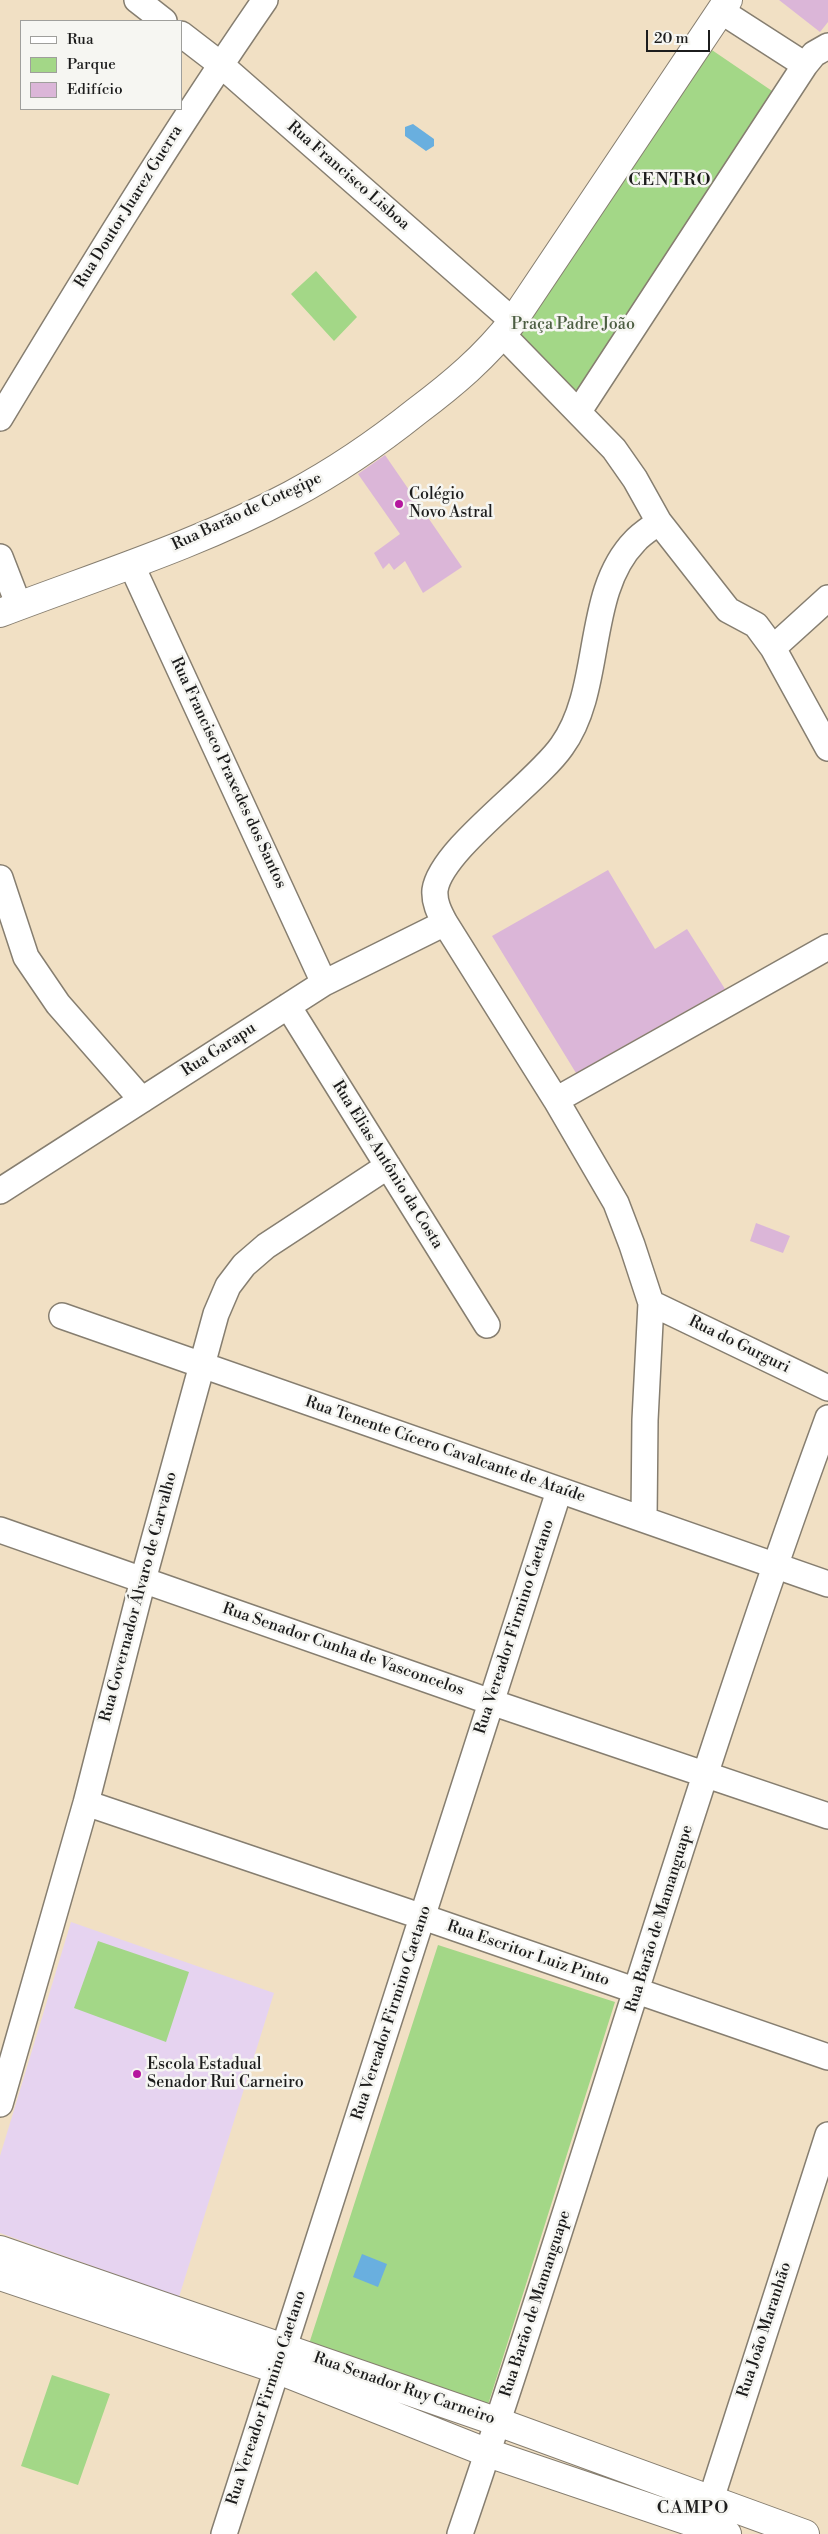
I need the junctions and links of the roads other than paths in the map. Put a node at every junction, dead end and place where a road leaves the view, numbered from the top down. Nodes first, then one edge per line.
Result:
1 (137, 0) edge
2 (265, 0) edge
3 (725, 5) edge
4 (163, 20) edge
5 (182, 35) edge
6 (828, 46) edge
7 (220, 64) junction
8 (805, 65) junction
9 (508, 328) junction
10 (578, 412) junction
11 (0, 418) edge
12 (659, 522) junction
13 (0, 557) edge
14 (131, 564) junction
15 (828, 598) edge
16 (10, 609) edge
17 (773, 648) junction
18 (828, 748) edge
19 (0, 878) edge
20 (445, 923) junction
21 (828, 947) edge
22 (324, 983) junction
23 (288, 1006) junction
24 (142, 1100) junction
25 (556, 1100) junction
26 (388, 1166) junction
27 (0, 1192) edge
28 (651, 1303) junction
29 (62, 1316) dead end
30 (487, 1325) dead end
31 (202, 1364) junction
32 (828, 1388) edge
33 (828, 1418) edge
34 (559, 1491) junction
35 (644, 1519) junction
36 (0, 1530) edge
37 (774, 1564) junction
38 (143, 1580) junction
39 (828, 1584) edge
40 (491, 1702) junction
41 (705, 1773) junction
42 (86, 1803) junction
43 (828, 1816) edge
44 (423, 1917) junction
45 (636, 1992) junction
46 (828, 2057) edge
47 (0, 2104) edge
48 (828, 2135) edge
49 (0, 2250) edge
50 (0, 2276) edge
51 (153, 2315) junction
52 (280, 2359) junction
53 (498, 2422) junction
54 (488, 2453) junction
55 (710, 2524) edge
56 (224, 2534) edge
57 (460, 2534) edge
58 (805, 2534) edge

1 - 4 street
2 - 7 street, Rua Doutor Juarez Guerra
3 - 8 street
3 - 9 street, Rua Barão de Cotegipe
5 - 7 street, Rua Francisco Lisboa
6 - 8 street
7 - 9 street, Rua Francisco Lisboa
7 - 11 street, Rua Doutor Juarez Guerra
8 - 10 street
9 - 10 street, Rua Francisco Lisboa
9 - 14 street, Rua Barão de Cotegipe
10 - 12 street, Rua Francisco Lisboa
12 - 17 street, Rua Francisco Lisboa
12 - 20 street
13 - 16 street
14 - 16 street, Rua Barão de Cotegipe
14 - 22 street, Rua Francisco Praxedes dos Santos
15 - 17 street
17 - 18 street, Rua Francisco Lisboa
19 - 24 street
20 - 22 street, Rua Garapu
20 - 25 street
21 - 25 street
22 - 23 street, Rua Garapu
23 - 24 street, Rua Garapu
23 - 26 street, Rua Elias Antônio da Costa
24 - 27 street, Rua Garapu
25 - 28 street
26 - 30 street, Rua Elias Antônio da Costa
26 - 31 street, Rua Governador Álvaro de Carvalho
28 - 32 street, Rua do Gurguri
28 - 35 street
29 - 31 street, Rua Tenente Cícero Cavalcante de Ataíde
31 - 34 street, Rua Tenente Cícero Cavalcante de Ataíde
31 - 38 street, Rua Governador Álvaro de Carvalho
33 - 37 street, Rua Barão de Mamanguape
34 - 35 street, Rua Tenente Cícero Cavalcante de Ataíde
34 - 40 street, Rua Vereador Firmino Caetano
35 - 37 street, Rua Tenente Cícero Cavalcante de Ataíde
36 - 38 street, Rua Senador Cunha de Vasconcelos
37 - 39 street, Rua Tenente Cícero Cavalcante de Ataíde
37 - 41 street, Rua Barão de Mamanguape
38 - 40 street, Rua Senador Cunha de Vasconcelos
38 - 42 street, Rua Governador Álvaro de Carvalho
40 - 41 street, Rua Senador Cunha de Vasconcelos
40 - 44 street, Rua Vereador Firmino Caetano
41 - 43 street, Rua Senador Cunha de Vasconcelos
41 - 45 street, Rua Barão de Mamanguape
42 - 44 street, Rua Escritor Luiz Pinto
42 - 47 street, Rua Governador Álvaro de Carvalho
44 - 45 street, Rua Escritor Luiz Pinto
44 - 52 street, Rua Vereador Firmino Caetano
45 - 46 street, Rua Escritor Luiz Pinto
45 - 53 street, Rua Barão de Mamanguape
48 - 55 street, Rua João Maranhão
49 - 51 street, Rua Senador Ruy Carneiro
50 - 51 street, Rua Senador Ruy Carneiro
51 - 52 street, Rua Senador Ruy Carneiro
52 - 53 street, Rua Senador Ruy Carneiro
52 - 54 street, Rua Senador Ruy Carneiro
52 - 56 street, Rua Vereador Firmino Caetano
53 - 54 street, Rua Barão de Mamanguape
53 - 55 street, Rua Senador Ruy Carneiro
54 - 55 street, Rua Senador Ruy Carneiro
54 - 57 street, Rua Barão de Mamanguape
55 - 58 street, Rua Senador Ruy Carneiro

